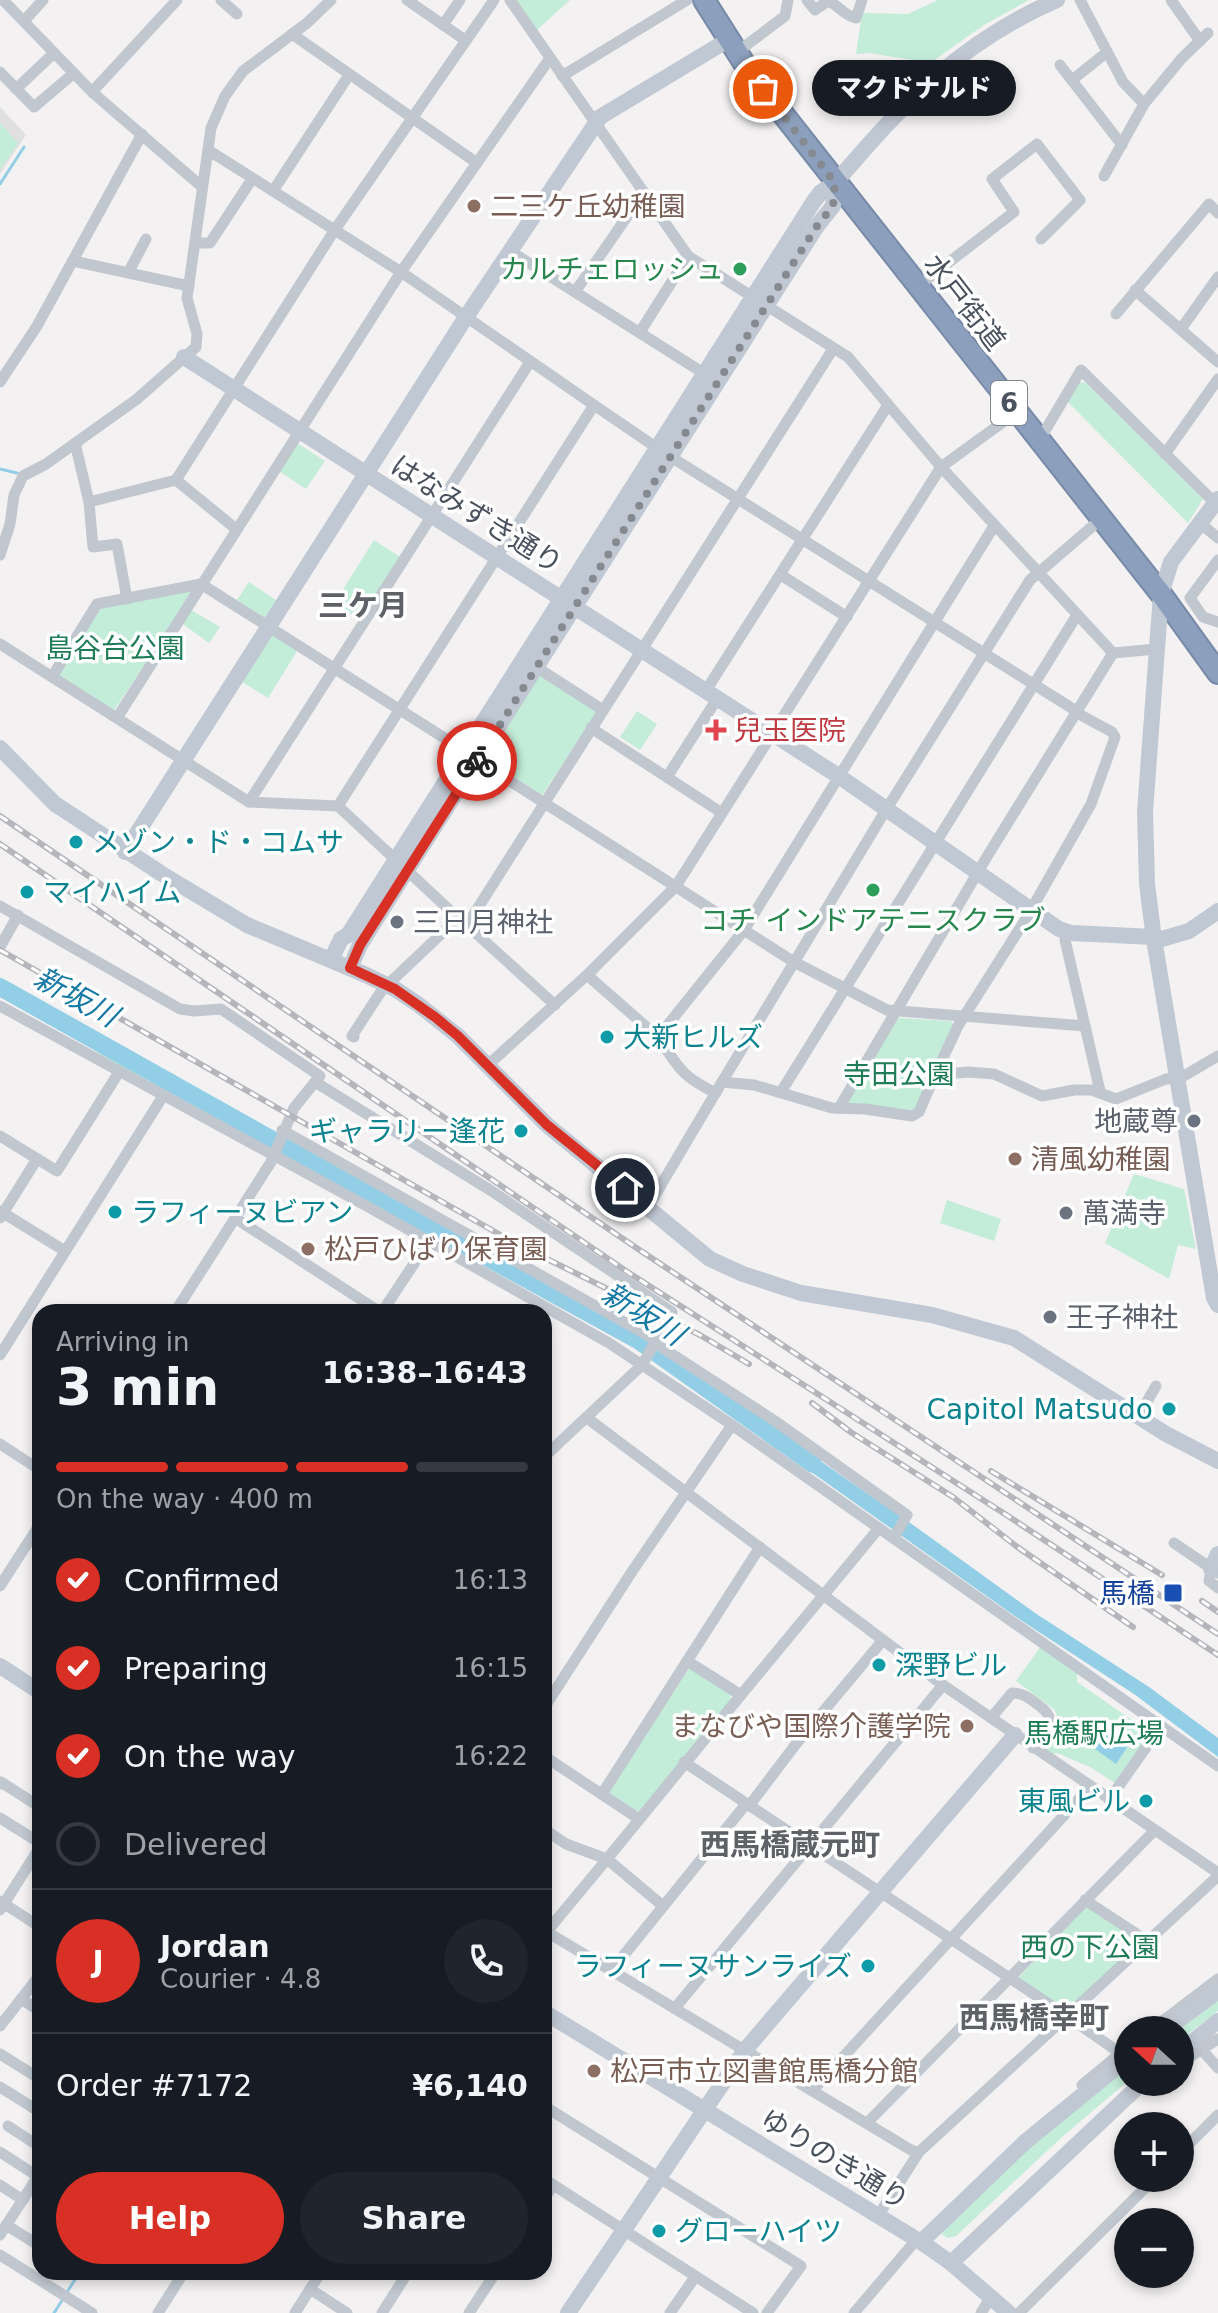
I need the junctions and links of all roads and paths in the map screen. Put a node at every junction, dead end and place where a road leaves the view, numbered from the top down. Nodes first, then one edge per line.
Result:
1 (3, 0) edge
2 (43, 0) edge
3 (177, 0) edge
4 (221, 0) edge
5 (331, 0) edge
6 (407, 0) edge
7 (460, 0) edge
8 (494, 0) edge
9 (510, 0) edge
10 (687, 0) edge
11 (704, 0) edge
12 (788, 0) edge
13 (807, 0) edge
14 (862, 0) edge
15 (1057, 0) edge
16 (1080, 0) edge
17 (1171, 0) edge
18 (237, 14) dead end
19 (24, 21) junction
20 (443, 25) junction
21 (292, 34) junction
22 (465, 40) junction
23 (732, 46) junction
24 (54, 53) junction
25 (1106, 53) junction
26 (550, 58) junction
27 (1060, 65) dead end
28 (0, 72) edge
29 (74, 73) junction
30 (349, 75) junction
31 (562, 76) junction
32 (1072, 80) junction
33 (16, 89) junction
34 (92, 92) junction
35 (1144, 104) junction
36 (413, 118) junction
37 (596, 125) junction
38 (142, 134) junction
39 (1122, 145) junction
40 (208, 150) junction
41 (477, 163) junction
42 (1104, 176) dead end
43 (252, 179) junction
44 (835, 183) junction
45 (201, 186) junction
46 (273, 191) junction
47 (644, 192) junction
48 (1218, 213) edge
49 (334, 231) junction
50 (146, 239) dead end
51 (1041, 239) dead end
52 (196, 243) junction
53 (510, 251) junction
54 (688, 256) junction
55 (73, 261) junction
56 (401, 272) junction
57 (128, 273) junction
58 (1218, 277) edge
59 (189, 286) junction
60 (917, 287) junction
61 (1135, 290) junction
62 (575, 292) junction
63 (760, 302) junction
64 (1116, 314) dead end
65 (466, 317) junction
66 (1181, 329) junction
67 (640, 332) junction
68 (833, 349) junction
69 (184, 357) junction
70 (530, 362) junction
71 (1218, 362) edge
72 (705, 374) junction
73 (1218, 379) edge
74 (0, 382) edge
75 (232, 391) junction
76 (594, 405) junction
77 (888, 405) junction
78 (1017, 412) junction
79 (298, 433) junction
80 (1039, 441) junction
81 (75, 443) junction
82 (664, 452) junction
83 (1165, 454) junction
84 (941, 467) junction
85 (366, 475) junction
86 (176, 480) junction
87 (737, 499) junction
88 (1216, 501) edge
89 (89, 502) junction
90 (431, 516) junction
91 (1101, 519) junction
92 (1200, 523) junction
93 (994, 526) junction
94 (236, 529) junction
95 (1218, 538) edge
96 (802, 540) junction
97 (0, 555) edge
98 (495, 558) junction
99 (1218, 560) edge
100 (1039, 572) junction
101 (781, 575) junction
102 (868, 583) junction
103 (201, 584) junction
104 (1161, 594) junction
105 (127, 599) junction
106 (568, 603) junction
107 (1077, 615) junction
108 (847, 617) junction
109 (1218, 622) edge
110 (934, 624) junction
111 (269, 626) junction
112 (0, 644) edge
113 (1156, 649) junction
114 (641, 651) junction
115 (1113, 653) junction
116 (984, 655) junction
117 (536, 667) junction
118 (335, 668) junction
119 (1218, 673) edge
120 (52, 677) junction
121 (1033, 685) junction
122 (711, 696) junction
123 (399, 709) junction
124 (603, 710) junction
125 (1077, 712) junction
126 (117, 718) junction
127 (591, 728) junction
128 (772, 734) junction
129 (0, 748) edge
130 (471, 756) junction
131 (183, 761) junction
132 (667, 777) junction
133 (840, 777) junction
134 (249, 802) junction
135 (544, 802) junction
136 (338, 806) junction
137 (889, 809) junction
138 (722, 813) junction
139 (936, 842) junction
140 (125, 852) junction
141 (401, 865) junction
142 (979, 872) junction
143 (676, 886) junction
144 (0, 906) edge
145 (1031, 909) junction
146 (1218, 911) edge
147 (18, 915) junction
148 (462, 922) junction
149 (744, 930) junction
150 (1066, 932) junction
151 (1154, 939) junction
152 (0, 947) edge
153 (331, 960) junction
154 (794, 962) junction
155 (350, 968) junction
156 (587, 975) junction
157 (387, 985) junction
158 (846, 989) junction
159 (555, 1005) junction
160 (0, 1006) edge
161 (895, 1013) junction
162 (964, 1017) junction
163 (1085, 1026) junction
164 (354, 1037) dead end
165 (658, 1037) junction
166 (1218, 1056) edge
167 (488, 1065) junction
168 (119, 1072) junction
169 (935, 1075) junction
170 (1177, 1077) junction
171 (315, 1082) junction
172 (719, 1087) junction
173 (1100, 1091) junction
174 (781, 1092) junction
175 (163, 1096) junction
176 (839, 1108) junction
177 (282, 1130) junction
178 (0, 1136) edge
179 (273, 1155) junction
180 (37, 1159) junction
181 (648, 1207) junction
182 (1, 1214) edge
183 (235, 1218) junction
184 (429, 1241) junction
185 (65, 1251) junction
186 (180, 1304) edge
187 (369, 1304) edge
188 (386, 1304) edge
189 (542, 1304) edge
190 (1218, 1305) edge
191 (552, 1310) edge
192 (656, 1342) junction
193 (0, 1355) edge
194 (643, 1363) junction
195 (1156, 1386) dead end
196 (1138, 1417) junction
197 (587, 1418) junction
198 (732, 1425) junction
199 (0, 1444) edge
200 (552, 1450) edge
201 (1218, 1461) edge
202 (32, 1465) edge
203 (687, 1493) junction
204 (879, 1528) junction
205 (32, 1536) edge
206 (894, 1538) junction
207 (1174, 1543) dead end
208 (760, 1547) junction
209 (1216, 1565) edge
210 (0, 1586) edge
211 (1218, 1588) edge
212 (823, 1595) junction
213 (883, 1640) junction
214 (687, 1661) junction
215 (0, 1666) edge
216 (943, 1685) junction
217 (32, 1687) edge
218 (741, 1695) junction
219 (552, 1696) edge
220 (991, 1718) junction
221 (1161, 1726) junction
222 (1015, 1735) junction
223 (1033, 1748) junction
224 (552, 1761) edge
225 (684, 1762) junction
226 (1218, 1766) edge
227 (0, 1784) edge
228 (1090, 1787) junction
229 (602, 1794) junction
230 (1109, 1800) junction
231 (32, 1802) edge
232 (747, 1805) junction
233 (0, 1818) edge
234 (639, 1819) junction
235 (1154, 1831) junction
236 (552, 1834) edge
237 (32, 1846) edge
238 (810, 1846) junction
239 (607, 1859) junction
240 (32, 1862) edge
241 (1218, 1874) edge
242 (881, 1893) junction
243 (1085, 1900) junction
244 (1, 1905) edge
245 (663, 1906) junction
246 (32, 1922) edge
247 (552, 1927) edge
248 (552, 1937) edge
249 (950, 1939) junction
250 (1149, 1942) junction
251 (611, 1971) junction
252 (1009, 1978) junction
253 (1218, 1979) edge
254 (32, 1985) edge
255 (1218, 1991) edge
256 (21, 1999) junction
257 (32, 2006) edge
258 (675, 2008) junction
259 (1067, 2016) junction
260 (1169, 2016) edge
261 (1184, 2016) edge
262 (552, 2017) edge
263 (1218, 2021) edge
264 (0, 2026) edge
265 (1218, 2039) edge
266 (1194, 2041) edge
267 (1114, 2046) edge
268 (745, 2050) junction
269 (1203, 2051) junction
270 (0, 2054) edge
271 (1194, 2056) edge
272 (1114, 2063) edge
273 (1218, 2068) edge
274 (32, 2074) edge
275 (0, 2087) edge
276 (812, 2091) junction
277 (1128, 2096) edge
278 (32, 2107) edge
279 (705, 2110) junction
280 (552, 2111) edge
281 (1218, 2115) edge
282 (867, 2123) junction
283 (8, 2126) dead end
284 (1194, 2139) edge
285 (32, 2142) edge
286 (0, 2152) edge
287 (919, 2152) junction
288 (32, 2170) edge
289 (660, 2177) junction
290 (0, 2185) edge
291 (32, 2185) edge
292 (552, 2185) edge
293 (1141, 2192) edge
294 (23, 2200) junction
295 (878, 2216) junction
296 (3, 2230) edge
297 (624, 2230) junction
298 (919, 2241) junction
299 (32, 2243) edge
300 (0, 2255) edge
301 (951, 2263) junction
302 (32, 2275) edge
303 (695, 2277) junction
304 (40, 2280) edge
305 (179, 2280) edge
306 (316, 2280) edge
307 (403, 2280) edge
308 (491, 2280) edge
309 (310, 2289) junction
310 (991, 2297) junction
311 (92, 2313) edge
312 (158, 2313) edge
313 (295, 2313) edge
314 (347, 2313) edge
315 (382, 2313) edge
316 (469, 2313) edge
317 (568, 2313) edge
318 (670, 2313) edge
319 (753, 2313) edge
320 (767, 2313) edge
321 (854, 2313) edge
322 (981, 2313) edge
323 (1009, 2313) edge
324 (1019, 2313) edge

1 - 19 street
2 - 19 street
3 - 34 street
4 - 18 street
5 - 21 street
6 - 20 street
7 - 20 street
8 - 22 street
9 - 26 street
10 - 31 street
11 - 23 highway, 水戸街道 / 6
12 - 23 street
13 - 14 street
15 - 44 street
16 - 25 street
17 - 35 street
19 - 24 street
20 - 22 street
21 - 30 street
21 - 40 street
22 - 36 street
23 - 37 street
23 - 44 highway, 水戸街道 / 6
24 - 29 street
24 - 33 street
25 - 32 street
25 - 35 street
26 - 31 street
26 - 41 street
27 - 32 street
28 - 33 street
29 - 33 street
29 - 34 street
30 - 36 street
30 - 46 street
31 - 37 street
32 - 39 street
34 - 38 street
35 - 39 street
36 - 41 street
36 - 49 street
37 - 47 street
37 - 53 street
38 - 45 street
38 - 55 street
39 - 42 street
40 - 43 street
40 - 45 street
41 - 56 street
43 - 46 street
43 - 52 street
44 - 60 highway, 水戸街道 / 6
44 - 63 street
45 - 52 street
46 - 49 street
47 - 54 street
47 - 62 street
48 - 61 street
49 - 56 street
49 - 75 street
50 - 57 street
51 - 60 street
52 - 59 street
53 - 62 street
53 - 65 street
54 - 63 street
54 - 67 street
55 - 57 street
55 - 74 street
56 - 65 street
56 - 79 street
57 - 59 street
58 - 66 street
59 - 69 street
60 - 78 highway, 水戸街道 / 6
61 - 64 street
61 - 66 street
62 - 67 street
63 - 68 street
63 - 72 street
63 - 82 street
65 - 70 street
65 - 85 street
66 - 71 street
67 - 72 street
68 - 77 street
68 - 87 street
69 - 75 street, はなみずき通り
69 - 81 street
70 - 76 street
70 - 90 street
72 - 82 street
73 - 83 street
75 - 79 street, はなみずき通り
75 - 86 street
76 - 82 street
76 - 98 street
77 - 84 street
77 - 96 street
78 - 80 highway, 水戸街道 / 6
78 - 84 street
79 - 85 street, はなみずき通り
79 - 94 street
80 - 83 street
80 - 91 highway, 水戸街道 / 6
81 - 89 street
81 - 97 street
82 - 87 street
82 - 106 street
83 - 88 street
84 - 93 street
84 - 102 street
85 - 90 street, はなみずき通り
85 - 111 street
86 - 89 street
86 - 94 street
87 - 96 street
87 - 114 street
88 - 92 street
89 - 105 street
90 - 98 street, はなみずき通り
90 - 118 street
91 - 100 street
91 - 104 highway, 水戸街道 / 6
92 - 95 street
92 - 104 street
93 - 100 street
93 - 110 street
94 - 103 street
96 - 101 street
96 - 102 street
98 - 106 street, はなみずき通り
98 - 123 street
99 - 109 street
100 - 107 street
100 - 116 street
101 - 108 street
101 - 122 street
102 - 108 street
102 - 110 street
103 - 105 street
103 - 111 street
103 - 126 street
104 - 113 street
104 - 119 highway, 水戸街道 / 6
105 - 120 street
106 - 114 street, はなみずき通り
106 - 117 street
106 - 130 street
107 - 115 street
107 - 121 street
108 - 128 street
110 - 116 street
110 - 133 street
111 - 118 street
111 - 131 street
112 - 120 street
113 - 115 street
113 - 151 street
114 - 122 street, はなみずき通り
114 - 124 street
115 - 125 street
116 - 121 street
116 - 137 street
117 - 124 street
117 - 130 street
118 - 123 street
118 - 134 street
120 - 126 street
121 - 125 street
121 - 139 street
122 - 128 street, はなみずき通り
122 - 132 street
123 - 130 street
123 - 136 street
124 - 127 street
125 - 142 street
125 - 145 street
126 - 131 street
127 - 132 street
127 - 135 street
128 - 133 street, はなみずき通り
128 - 138 street
129 - 140 street
130 - 135 street
130 - 141 street
131 - 134 street
131 - 140 street
132 - 138 street
133 - 137 street, はなみずき通り
133 - 149 street
134 - 136 street
135 - 143 street
135 - 148 street
136 - 141 street
137 - 139 street, はなみずき通り
137 - 154 street
138 - 143 street
139 - 142 street, はなみずき通り
139 - 158 street
140 - 153 street
141 - 148 street
141 - 153 street
141 - 155 street
142 - 145 street, はなみずき通り
142 - 161 street
143 - 149 street
143 - 156 street
144 - 147 street
145 - 150 street, はなみずき通り
145 - 162 street
146 - 151 street, はなみずき通り
147 - 152 street
147 - 171 street
148 - 157 street
148 - 159 street
149 - 154 street
149 - 165 street
150 - 151 street, はなみずき通り
150 - 163 street
151 - 170 street
153 - 155 street
154 - 158 street
154 - 172 street
155 - 157 street
156 - 159 street
156 - 165 street
157 - 164 street
157 - 167 street
158 - 161 street
158 - 174 street
159 - 167 street
160 - 168 street
161 - 162 street
161 - 176 street
162 - 163 street
162 - 169 street
163 - 173 street
165 - 172 street
166 - 170 street
167 - 181 street
168 - 175 street
168 - 180 street
169 - 173 street
169 - 176 street
170 - 173 street
170 - 190 street
171 - 177 street
171 - 192 street
172 - 174 street
172 - 181 street
174 - 176 street
175 - 179 street
175 - 185 street
177 - 179 street
177 - 192 street
178 - 180 street
179 - 183 street
179 - 184 street
180 - 182 street
181 - 196 street
182 - 185 street
183 - 186 street
183 - 187 street
184 - 188 street
184 - 189 street
185 - 193 street
191 - 194 street
192 - 194 street
192 - 206 street
194 - 197 street
194 - 198 street
195 - 196 street
196 - 201 street
197 - 200 street
197 - 203 street
198 - 203 street
198 - 204 street
199 - 202 street
203 - 208 street
203 - 219 street
204 - 206 street
204 - 212 street
205 - 210 street
206 - 221 street
207 - 209 street
208 - 212 street
208 - 214 street
209 - 211 street
212 - 213 street
212 - 218 street
213 - 216 street
213 - 232 street
214 - 218 street
214 - 229 street
215 - 217 street
216 - 220 street
216 - 238 street
218 - 225 street
220 - 222 street
220 - 223 street
221 - 226 street
221 - 230 street
222 - 223 street
222 - 242 street
223 - 228 street
224 - 229 street
225 - 232 street
225 - 234 street
227 - 231 street
228 - 230 street
228 - 249 street
229 - 234 street
230 - 235 street
232 - 238 street
232 - 245 street
233 - 237 street
234 - 239 street
235 - 241 street
235 - 243 street
236 - 239 street
238 - 242 street
238 - 258 street
239 - 245 street
239 - 247 street
240 - 244 street
241 - 250 street
242 - 249 street
242 - 268 street
243 - 250 street
243 - 252 street
244 - 246 street
245 - 251 street
248 - 251 street
249 - 252 street
249 - 276 street
250 - 259 street
251 - 258 street
252 - 259 street
252 - 282 street
253 - 260 street
254 - 256 street
255 - 261 street
256 - 257 street
256 - 264 street
258 - 268 street
259 - 267 street
259 - 287 street
262 - 279 street, ゆりのき通り
263 - 266 street
265 - 269 street
268 - 276 street
268 - 279 street
269 - 271 street
269 - 273 street
270 - 274 street
272 - 298 street
275 - 278 street
276 - 282 street
277 - 301 street
279 - 289 street
279 - 295 street, ゆりのき通り
280 - 289 street
281 - 284 street
282 - 287 street
283 - 285 street
286 - 288 street
287 - 295 street
289 - 297 street
289 - 320 street
290 - 294 street
291 - 294 street
292 - 297 street
293 - 324 street
294 - 296 street
295 - 298 street, ゆりのき通り
296 - 299 street
297 - 303 street
297 - 317 street
298 - 301 street, ゆりのき通り
298 - 321 street
300 - 302 street
301 - 310 street, ゆりのき通り
303 - 318 street
303 - 319 street
304 - 311 street
305 - 312 street
306 - 309 street
307 - 315 street
308 - 316 street
309 - 313 street
309 - 314 street
310 - 322 street
310 - 323 street, ゆりのき通り

